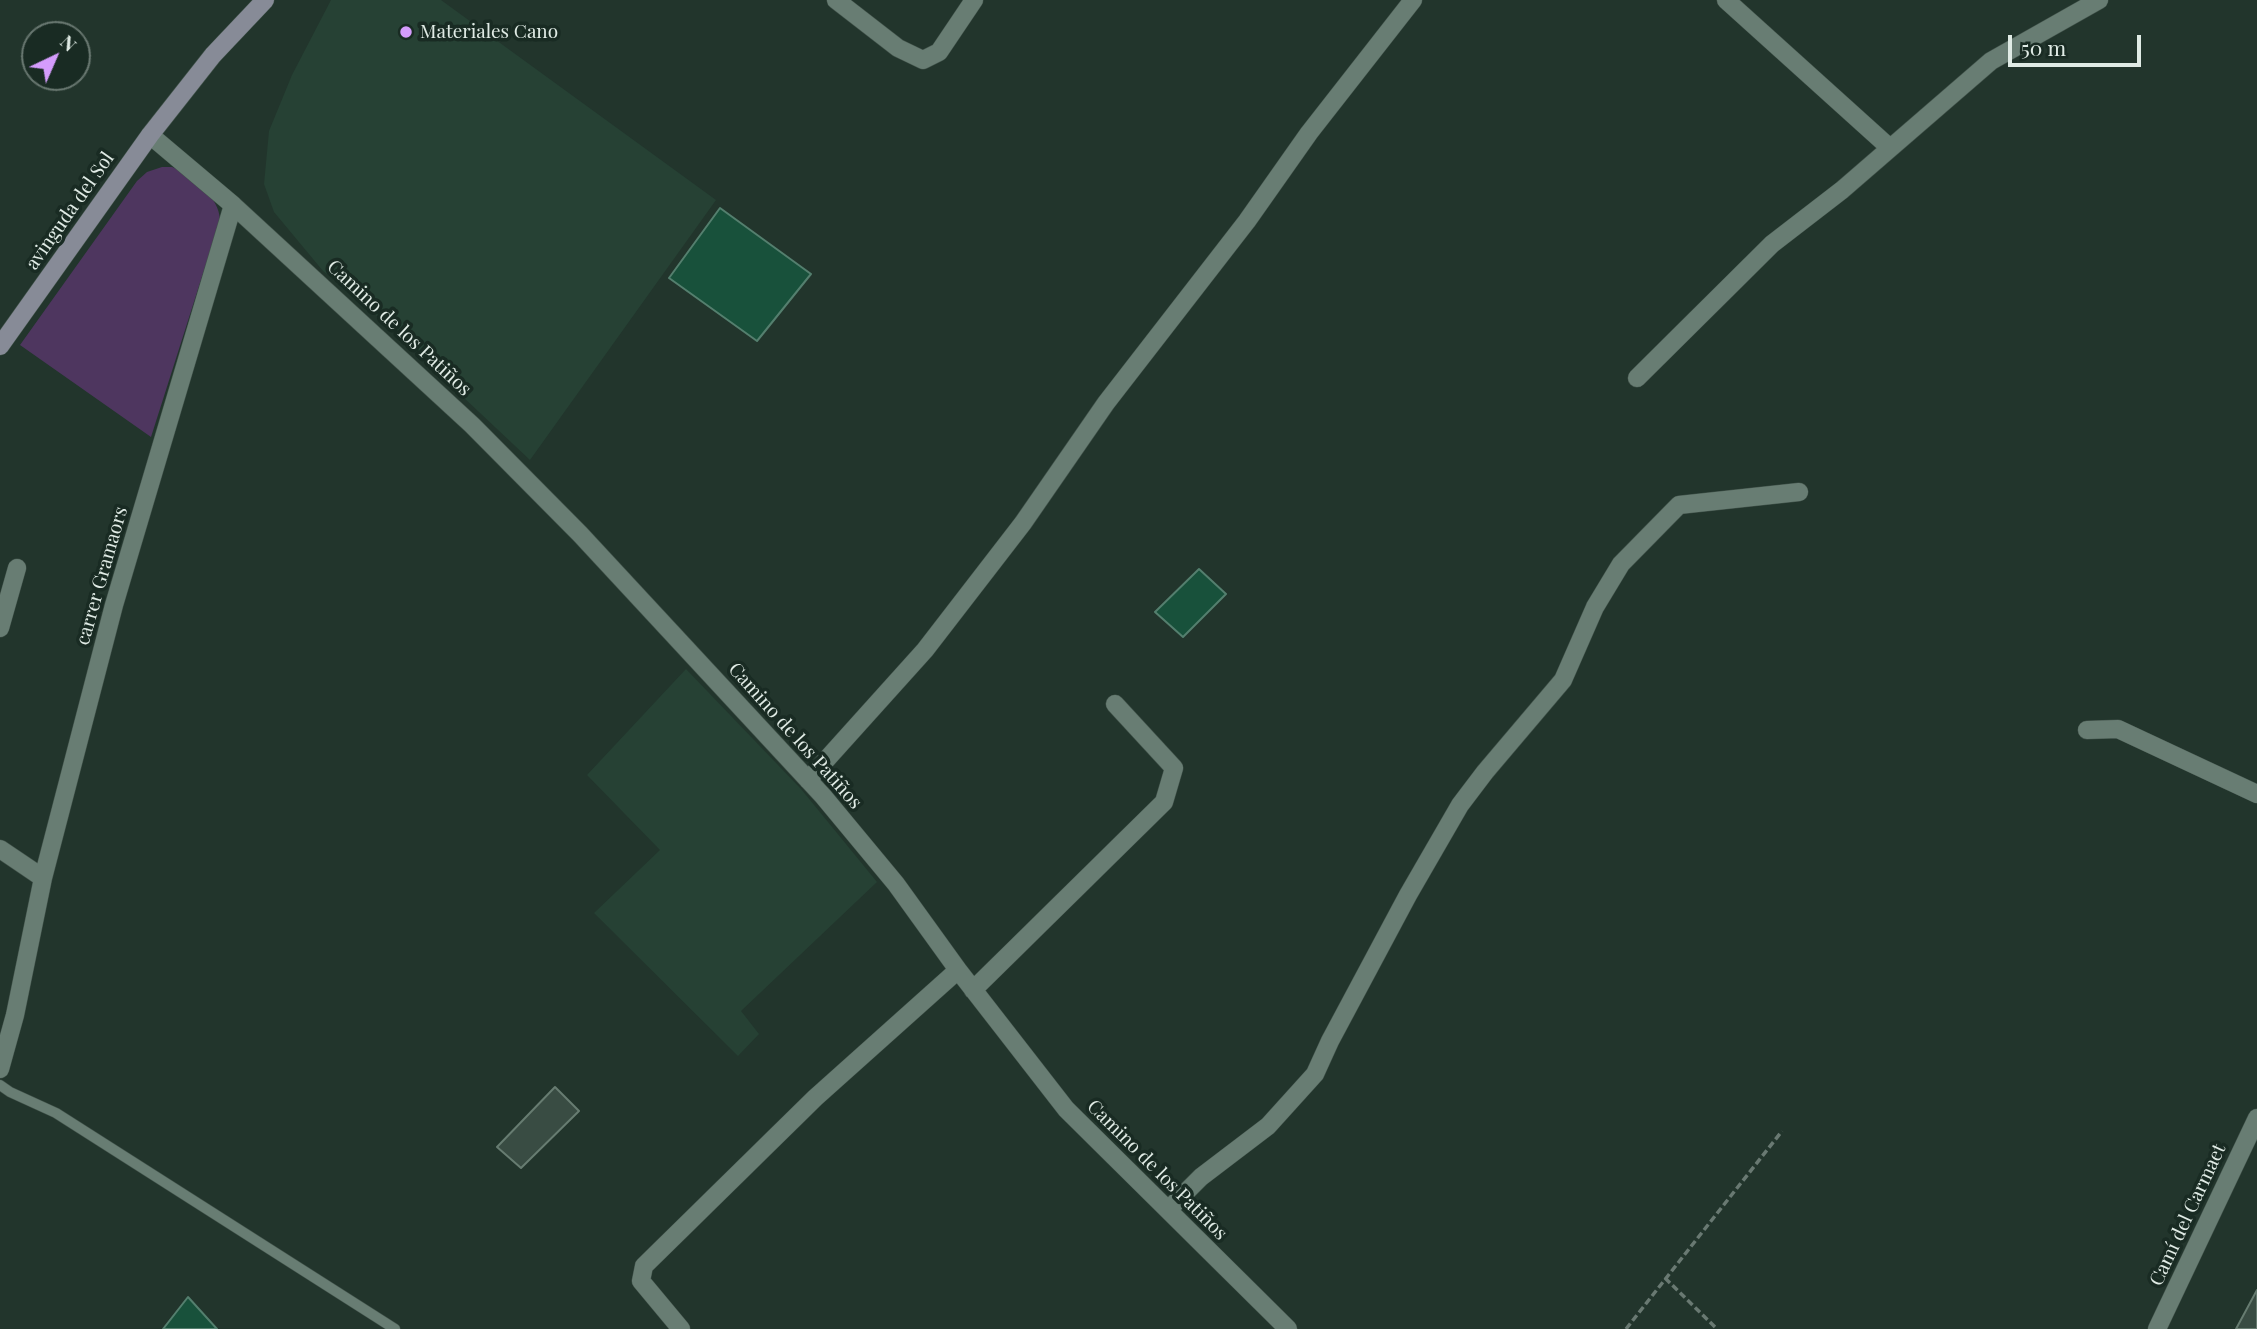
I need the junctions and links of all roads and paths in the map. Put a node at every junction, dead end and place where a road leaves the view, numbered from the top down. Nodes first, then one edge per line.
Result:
1 (265, 0) edge
2 (836, 0) edge
3 (974, 0) edge
4 (1413, 0) edge
5 (1726, 0) edge
6 (2099, 0) edge
7 (150, 135) junction
8 (1890, 148) junction
9 (233, 205) junction
10 (0, 346) edge
11 (1637, 378) dead end
12 (1799, 492) dead end
13 (17, 568) dead end
14 (0, 628) edge
15 (1115, 704) dead end
16 (2087, 730) dead end
17 (808, 780) junction
18 (2257, 794) edge
19 (0, 849) edge
20 (43, 878) junction
21 (958, 970) junction
22 (973, 990) junction
23 (1, 1066) edge
24 (0, 1085) edge
25 (2257, 1118) edge
26 (1782, 1130) dead end
27 (1168, 1210) junction
28 (1665, 1278) junction
29 (395, 1329) edge
30 (681, 1329) edge
31 (1288, 1329) edge
32 (1626, 1329) edge
33 (1717, 1329) edge
34 (2158, 1329) edge

1 - 7 main road, avinguda del Sol
2 - 3 street
4 - 17 street
5 - 8 street
6 - 8 street
7 - 9 street
7 - 10 main road, avinguda del Sol
8 - 11 street
9 - 17 street, Camino de los Patiños
9 - 20 street, carrer Gramaors
12 - 27 street
13 - 14 street
15 - 22 street
16 - 18 street
17 - 21 street, Camino de los Patiños
19 - 20 street
20 - 23 street, carrer Gramaors
21 - 22 street, Camino de los Patiños
21 - 30 street
22 - 27 street, Camino de los Patiños
24 - 29 lane
25 - 34 street, Camí del Carmaet
26 - 28 path
27 - 31 street, Camino de los Patiños
28 - 32 path
28 - 33 path

